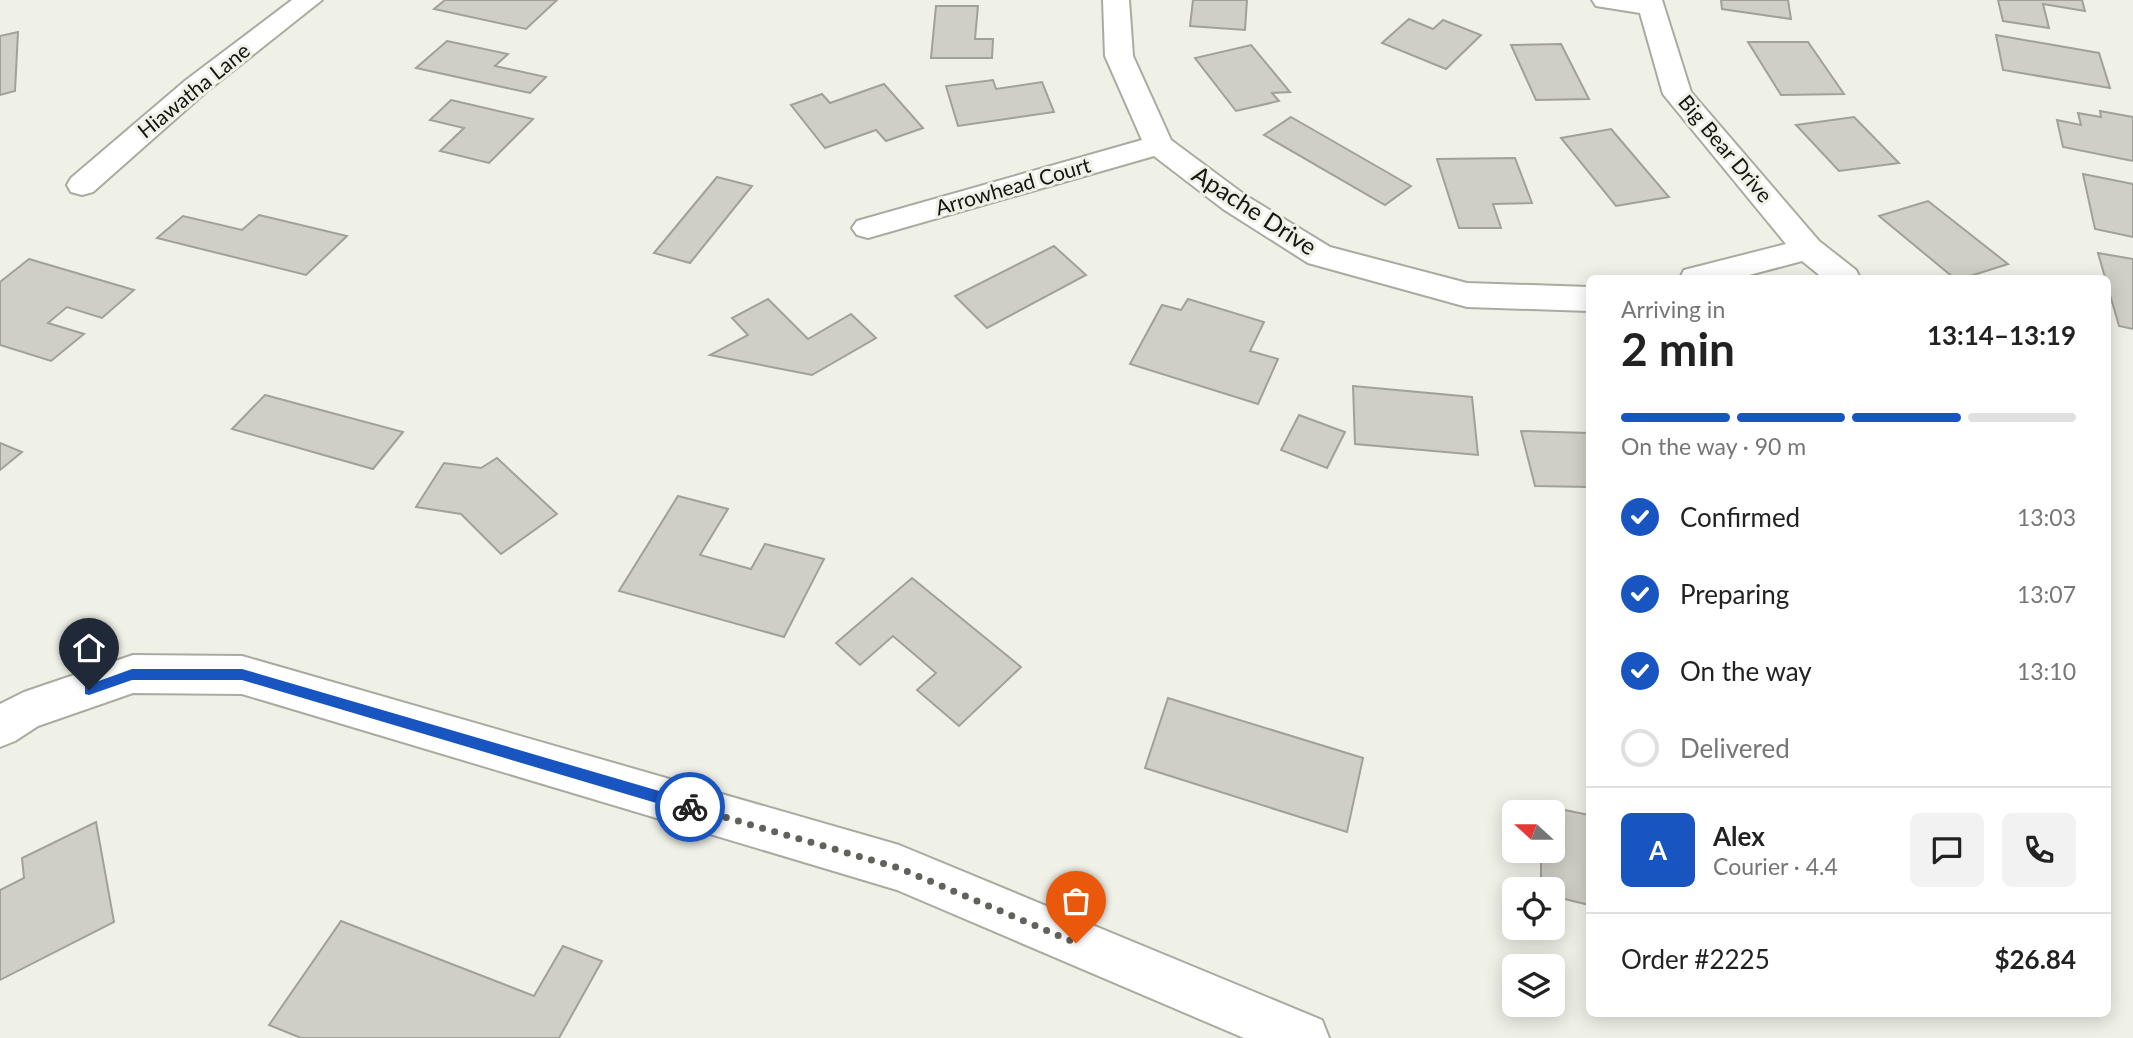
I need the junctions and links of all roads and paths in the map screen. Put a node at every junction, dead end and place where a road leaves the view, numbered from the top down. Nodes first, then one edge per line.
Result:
1 (309, 0) edge
2 (1116, 0) edge
3 (1605, 0) edge
4 (1649, 4) edge
5 (1159, 145) junction
6 (82, 185) dead end
7 (868, 228) dead end
8 (1808, 249) junction
9 (1708, 275) edge
10 (1840, 275) edge
11 (1586, 299) edge
12 (0, 727) edge
13 (1304, 1038) edge

1 - 6 street, Hiawatha Lane
2 - 5 street, Apache Drive
3 - 4 street
4 - 8 street, Big Bear Drive
5 - 7 street, Arrowhead Court
5 - 11 street, Apache Drive
8 - 9 street
8 - 10 street, Big Bear Drive
12 - 13 street

